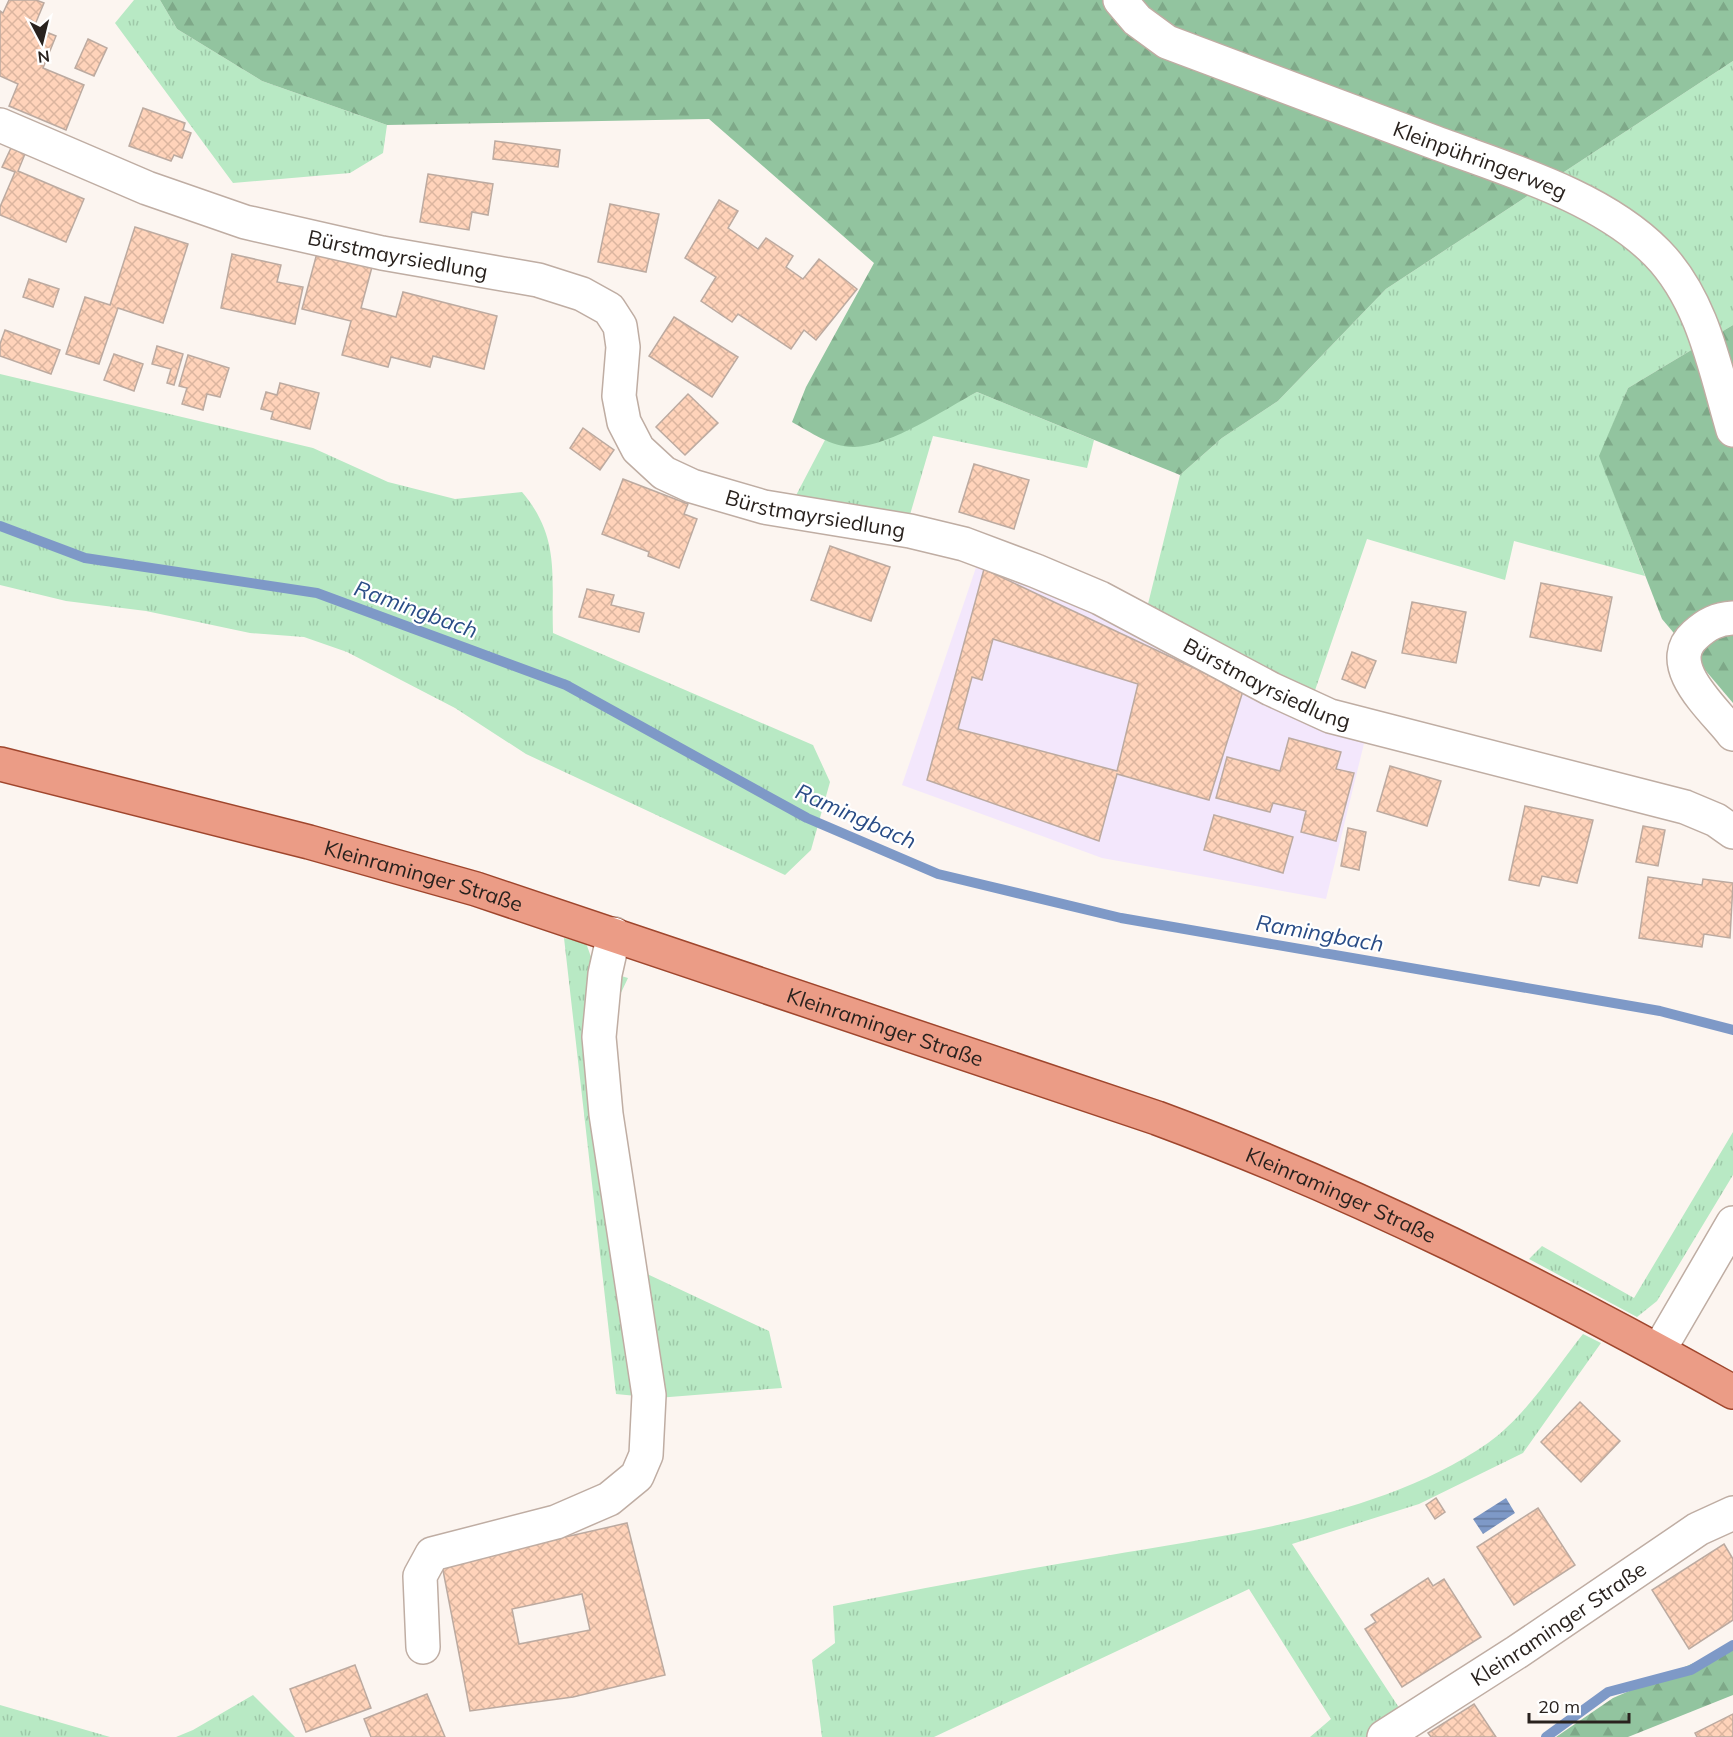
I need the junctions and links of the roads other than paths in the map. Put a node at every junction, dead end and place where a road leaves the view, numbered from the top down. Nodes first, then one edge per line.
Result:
1 (1120, 0) edge
2 (0, 125) edge
3 (1733, 430) edge
4 (1733, 618) edge
5 (1733, 734) edge
6 (0, 764) edge
7 (1733, 832) edge
8 (614, 934) junction
9 (1733, 1223) edge
10 (1659, 1350) junction
11 (1733, 1392) edge
12 (1733, 1513) edge
13 (423, 1647) dead end
14 (1384, 1737) edge

1 - 3 street, Kleinpühringerweg
2 - 7 street, Bürstmayrsiedlung
4 - 5 street
6 - 8 main road, Kleinraminger Straße
8 - 10 main road, Kleinraminger Straße
8 - 13 street
9 - 10 street
10 - 11 main road, Kleinraminger Straße
12 - 14 street, Kleinraminger Straße

